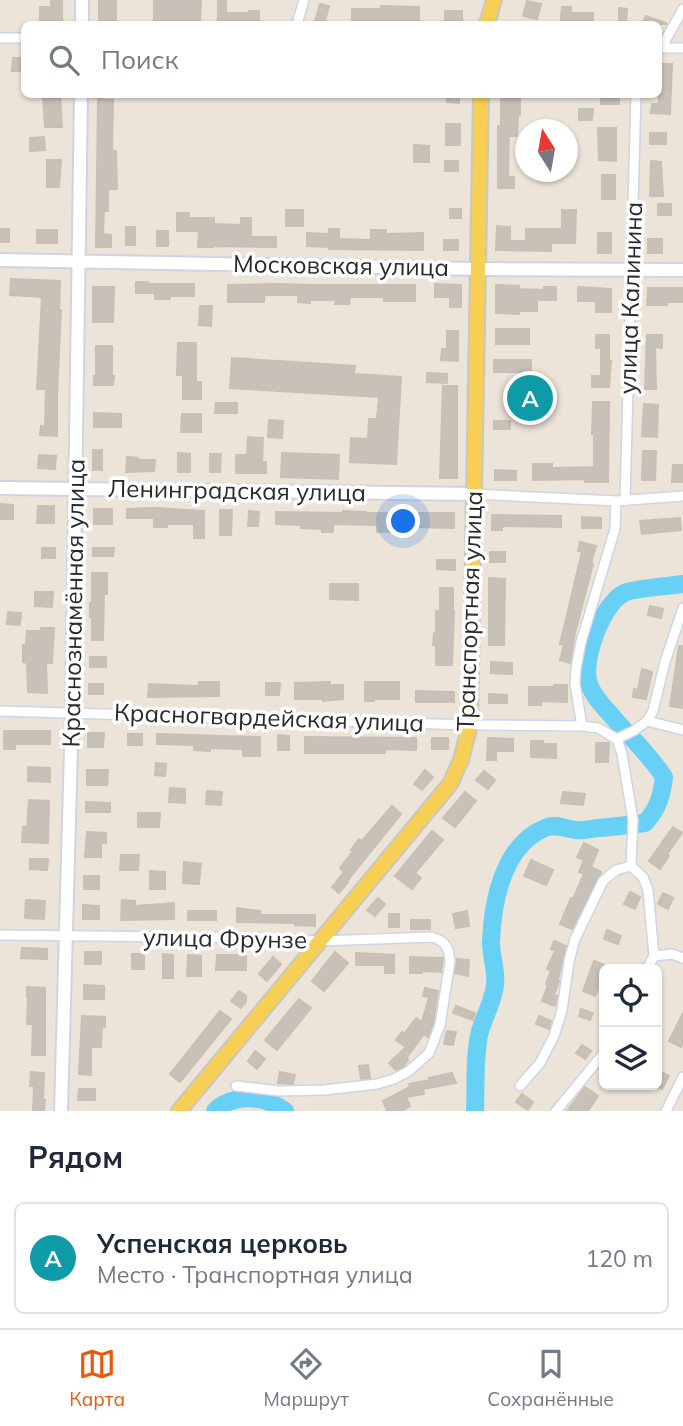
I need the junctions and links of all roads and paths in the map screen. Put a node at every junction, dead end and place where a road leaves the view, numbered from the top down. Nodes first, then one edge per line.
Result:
1 (82, 0) edge
2 (304, 0) edge
3 (494, 0) edge
4 (683, 9) edge
5 (82, 21) edge
6 (297, 21) edge
7 (488, 21) edge
8 (0, 38) edge
9 (21, 38) edge
10 (662, 45) edge
11 (662, 48) edge
12 (683, 48) edge
13 (81, 98) edge
14 (481, 98) edge
15 (636, 98) edge
16 (0, 260) edge
17 (79, 261) junction
18 (479, 269) junction
19 (631, 270) junction
20 (683, 270) edge
21 (0, 488) edge
22 (77, 489) junction
23 (475, 494) junction
24 (683, 496) edge
25 (621, 502) junction
26 (683, 608) edge
27 (0, 711) edge
28 (72, 712) junction
29 (647, 721) junction
30 (470, 725) junction
31 (582, 726) junction
32 (683, 730) edge
33 (617, 739) junction
34 (631, 866) junction
35 (0, 935) edge
36 (65, 936) junction
37 (319, 941) junction
38 (654, 956) junction
39 (683, 958) edge
40 (650, 964) edge
41 (599, 1059) edge
42 (683, 1077) edge
43 (236, 1086) dead end
44 (520, 1086) dead end
45 (61, 1111) edge
46 (179, 1111) edge
47 (556, 1111) edge
48 (666, 1111) edge

1 - 5 street
2 - 6 street
3 - 7 main road
4 - 10 street
8 - 9 street
11 - 12 street
13 - 17 street, Краснознамённая улица
14 - 18 main road, Транспортная улица
15 - 19 street, улица Калинина
16 - 17 street, Московская улица
17 - 18 street, Московская улица
17 - 22 street, Краснознамённая улица
18 - 19 street, Московская улица
18 - 23 main road, Транспортная улица
19 - 20 street, Московская улица
19 - 25 street, улица Калинина
21 - 22 street, Ленинградская улица
22 - 23 street, Ленинградская улица
22 - 28 street, Краснознамённая улица
23 - 25 street, Ленинградская улица
23 - 30 main road, Транспортная улица
24 - 25 street, Ленинградская улица
25 - 31 street, улица Калинина
26 - 29 street
27 - 28 street, Красногвардейская улица
28 - 30 street, Красногвардейская улица
28 - 36 street, Краснознамённая улица
29 - 32 street
29 - 33 street
30 - 31 street, Красногвардейская улица
30 - 37 main road, Транспортная улица
31 - 33 street, Красногвардейская улица
33 - 34 street
34 - 38 street
34 - 44 street
35 - 36 street, улица Фрунзе
36 - 37 street, улица Фрунзе
36 - 45 street, Краснознамённая улица
37 - 43 street, улица Фрунзе
37 - 46 main road, Транспортная улица
38 - 39 street
38 - 40 street
41 - 47 street
42 - 48 street

